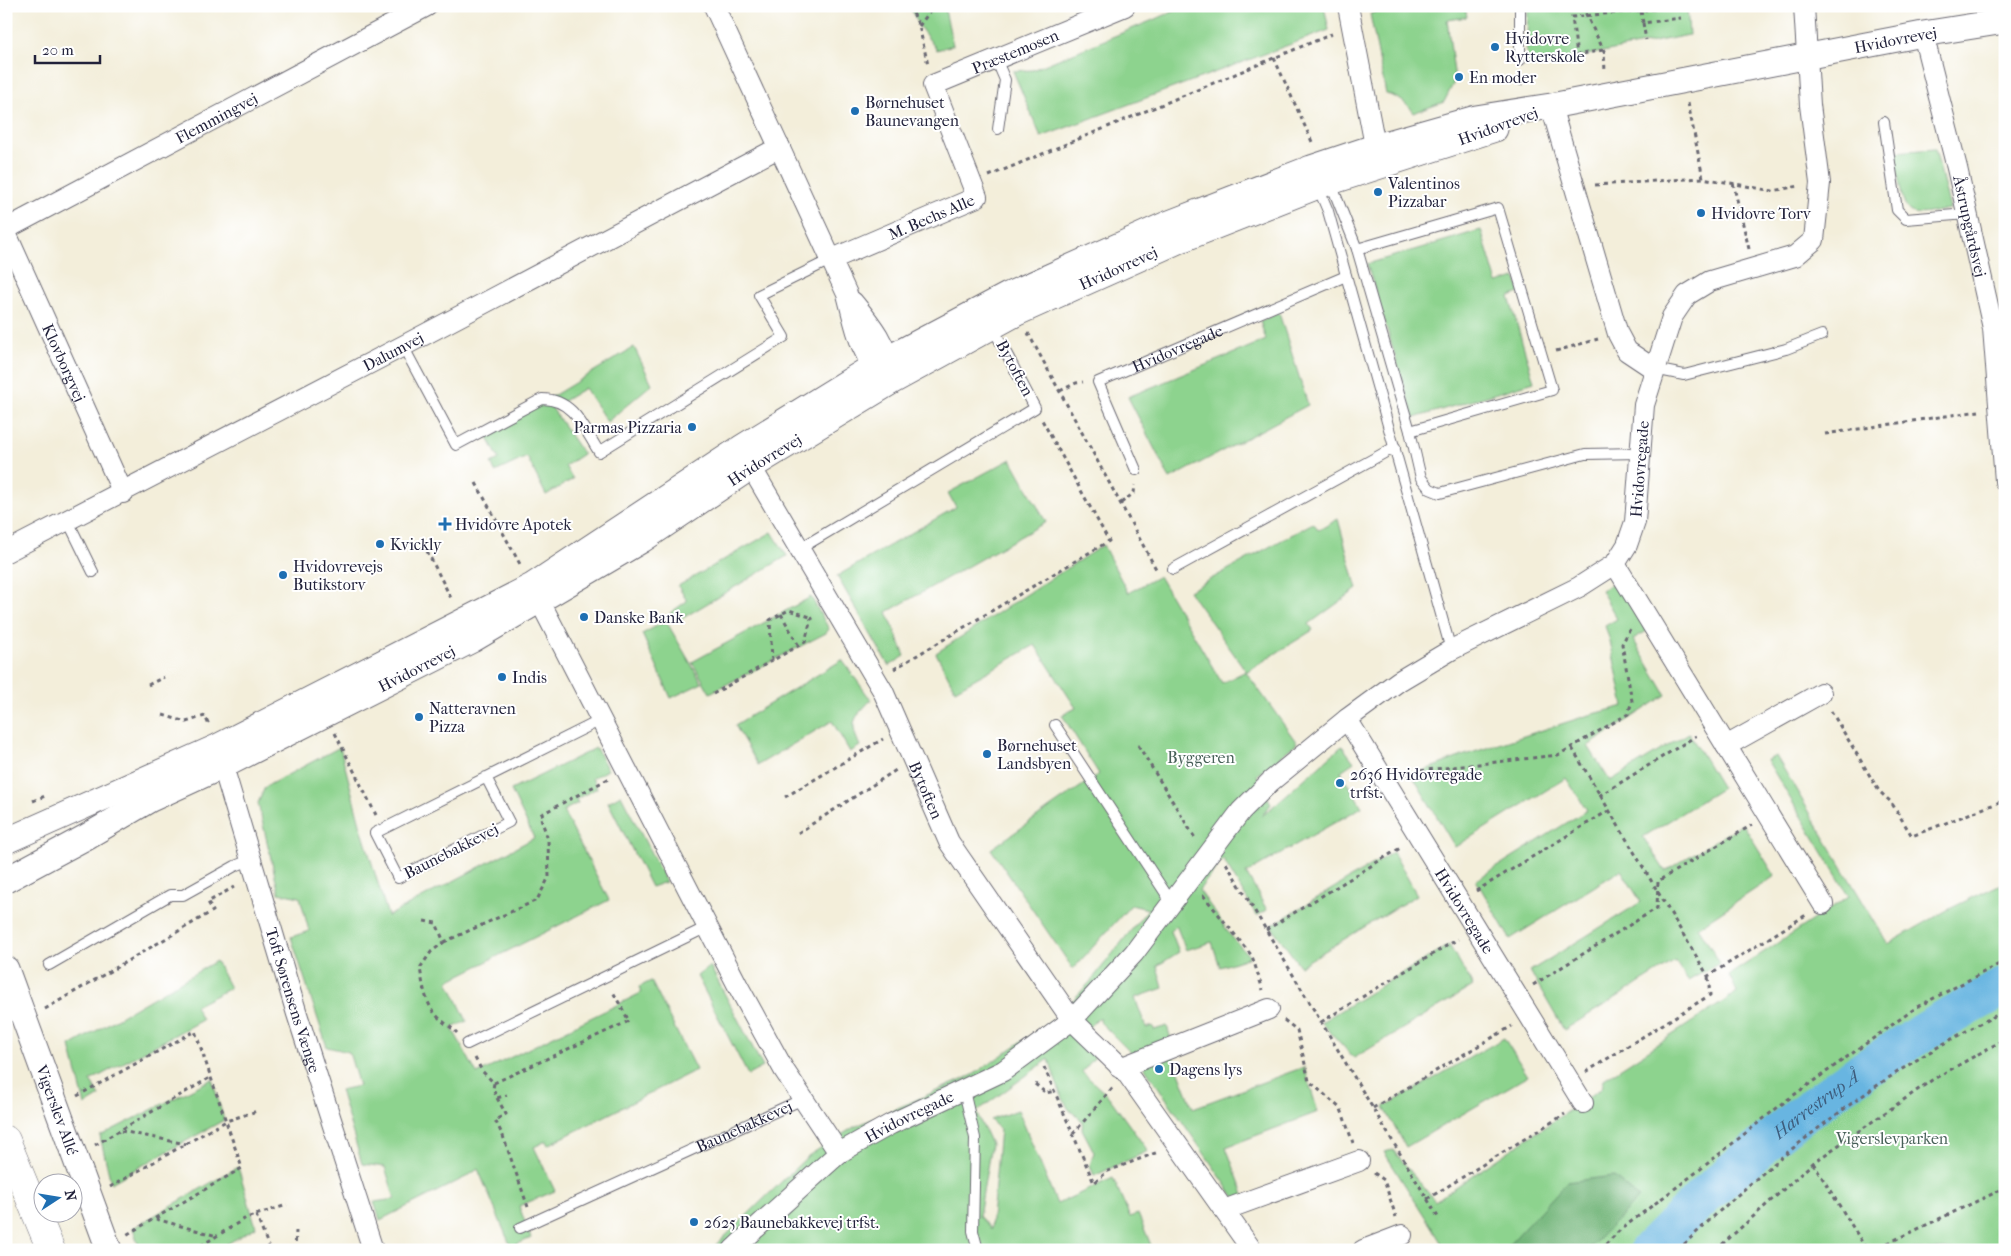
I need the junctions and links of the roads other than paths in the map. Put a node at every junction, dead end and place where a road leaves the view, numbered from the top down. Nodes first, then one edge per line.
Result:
1 (426, 6) edge
2 (714, 6) edge
3 (1125, 6) edge
4 (1348, 6) edge
5 (1520, 6) edge
6 (1804, 6) edge
7 (2000, 6) edge
8 (2005, 22) edge
9 (1923, 34) junction
10 (1807, 55) junction
11 (996, 59) junction
12 (1520, 60) dead end
13 (933, 85) joint
14 (1551, 106) junction
15 (1884, 122) dead end
16 (998, 129) dead end
17 (1898, 132) dead end
18 (1886, 135) junction
19 (780, 147) junction
20 (1377, 157) junction
21 (1320, 175) junction
22 (1967, 214) junction
23 (6, 231) edge
24 (1357, 249) junction
25 (830, 260) junction
26 (1346, 276) junction
27 (992, 326) junction
28 (1822, 336) dead end
29 (404, 346) junction
30 (884, 369) junction
31 (1654, 369) junction
32 (1410, 431) junction
33 (1395, 447) junction
34 (1640, 453) junction
35 (746, 458) junction
36 (1136, 470) road end
37 (2005, 481) edge
38 (123, 493) junction
39 (68, 522) junction
40 (801, 548) junction
41 (6, 552) edge
42 (1614, 564) junction
43 (1173, 569) road end
44 (92, 572) dead end
45 (527, 578) junction
46 (1451, 650) junction
47 (1821, 693) road end
48 (1347, 719) junction
49 (601, 720) junction
50 (1056, 725) dead end
51 (1726, 746) junction
52 (220, 757) junction
53 (486, 777) junction
54 (6, 841) edge
55 (253, 867) junction
56 (6, 880) edge
57 (1172, 903) junction
58 (1823, 904) road end
59 (707, 926) junction
60 (49, 966) dead end
61 (6, 969) edge
62 (1269, 1009) road end
63 (1072, 1020) junction
64 (467, 1044) road end
65 (1123, 1070) junction
66 (964, 1091) junction
67 (803, 1099) junction
68 (1583, 1103) road end
69 (6, 1140) edge
70 (839, 1153) junction
71 (1359, 1161) road end
72 (1224, 1210) junction
73 (520, 1228) dead end
74 (1402, 1235) road end
75 (108, 1246) edge
76 (51, 1250) edge
77 (373, 1250) edge
78 (733, 1250) edge
79 (978, 1250) edge
80 (1252, 1250) edge
81 (1364, 1250) edge

1 - 23 street, Flemmingvej
2 - 19 street
3 - 11 street, Præstemosen
4 - 20 street
5 - 12 lane
6 - 10 street
7 - 8 street, Hvidovrevej
8 - 9 street, Hvidovrevej
9 - 10 street, Hvidovrevej
9 - 22 street, Åstrupgårdsvej
10 - 14 street, Hvidovrevej
10 - 31 street
11 - 13 street, Præstemosen
11 - 16 lane
13 - 25 street, M. Bechs Alle
14 - 20 street, Hvidovrevej
14 - 31 street
15 - 18 lane
17 - 18 lane
18 - 22 lane
19 - 25 street
19 - 29 street, Dalumvej
20 - 21 street, Hvidovrevej
21 - 24 lane
21 - 26 lane
21 - 27 street, Hvidovrevej
21 - 30 street, Hvidovrevej
22 - 37 street, Åstrupgårdsvej
23 - 38 street, Klovborgvej
24 - 32 lane
24 - 32 lane
25 - 29 lane
25 - 30 street
26 - 33 lane
26 - 36 lane, Hvidovregade
27 - 30 street, Hvidovrevej
27 - 40 lane, Bytoften
28 - 31 lane
29 - 38 street, Dalumvej
30 - 35 street, Hvidovrevej
31 - 34 street, Hvidovregade
32 - 34 lane
33 - 43 lane
33 - 46 lane
34 - 42 street, Hvidovregade
35 - 40 street, Bytoften
35 - 45 street, Hvidovrevej
38 - 39 street, Dalumvej
39 - 41 street, Dalumvej
39 - 44 lane
40 - 63 street, Bytoften
42 - 46 street, Hvidovregade
42 - 51 street
45 - 49 street, Baunebakkevej
45 - 52 street, Hvidovrevej
45 - 52 street, Hvidovrevej
46 - 48 street, Hvidovregade
47 - 51 street
48 - 57 street, Hvidovregade
48 - 68 street, Hvidovregade
49 - 53 lane
49 - 59 street, Baunebakkevej
50 - 57 lane
51 - 58 street
52 - 54 street, Hvidovrevej
52 - 55 street, Toft Sørensens Vænge
52 - 56 street, Hvidovrevej
53 - 53 lane, Baunebakkevej
55 - 60 lane
55 - 77 street, Toft Sørensens Vænge
57 - 63 street, Hvidovregade
59 - 64 lane
59 - 67 street, Baunebakkevej
61 - 75 street, Vigerslev Allé
62 - 65 street
63 - 65 street
63 - 66 street, Hvidovregade
65 - 72 street
66 - 70 street, Hvidovregade
66 - 79 lane
67 - 70 street, Baunebakkevej
67 - 73 lane, Baunebakkevej
69 - 76 highway
70 - 78 street, Hvidovregade
71 - 72 street
72 - 80 street
74 - 81 street

